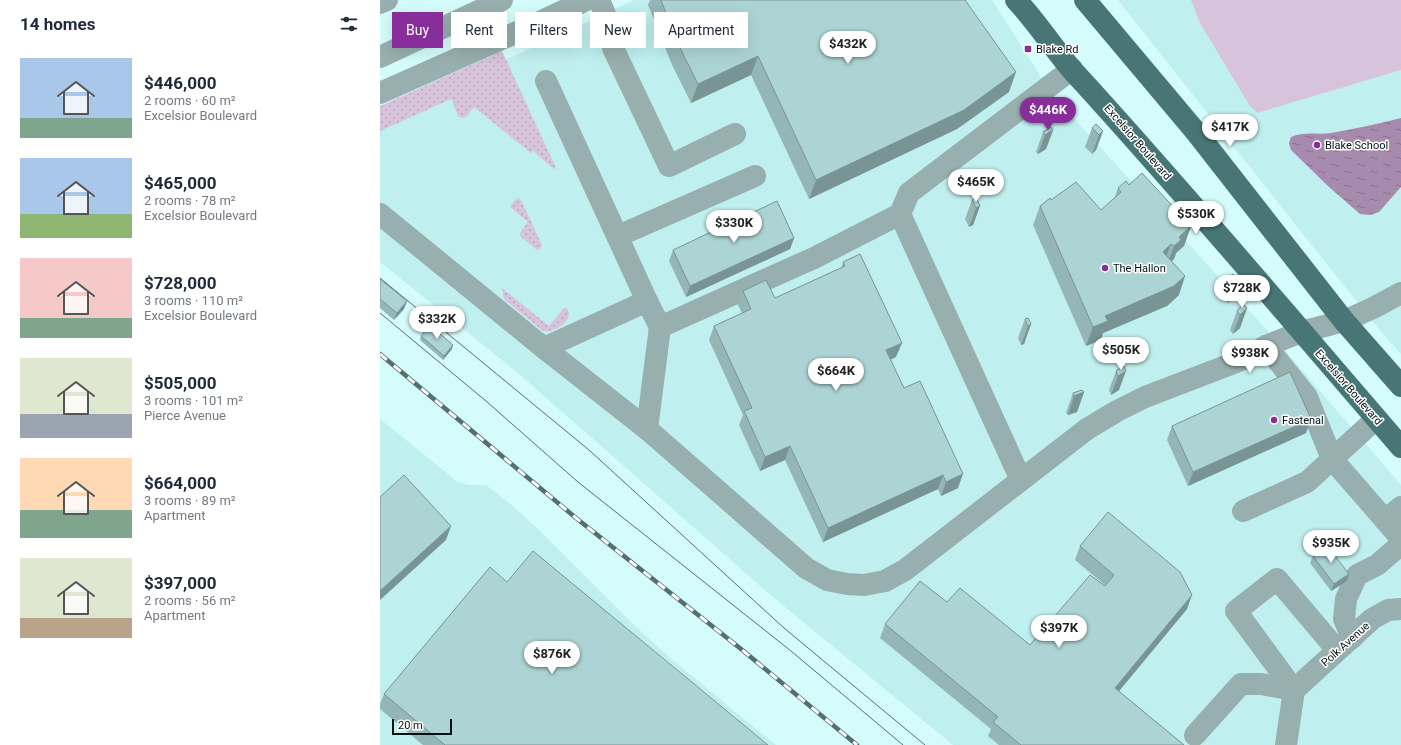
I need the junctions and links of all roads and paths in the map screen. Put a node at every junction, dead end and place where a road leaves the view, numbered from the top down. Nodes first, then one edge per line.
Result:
1 (386, 0) edge
2 (502, 0) edge
3 (586, 0) edge
4 (599, 0) edge
5 (1016, 0) edge
6 (1085, 0) edge
7 (380, 3) edge
8 (380, 57) edge
9 (1072, 69) junction
10 (546, 81) dead end
11 (380, 93) edge
12 (735, 134) dead end
13 (755, 176) dead end
14 (380, 214) edge
15 (900, 214) junction
16 (618, 236) junction
17 (1401, 293) edge
18 (647, 301) junction
19 (1344, 321) junction
20 (660, 327) junction
21 (1301, 332) junction
22 (1266, 346) junction
23 (544, 348) junction
24 (1401, 386) edge
25 (1376, 419) junction
26 (647, 429) junction
27 (1401, 447) edge
28 (1332, 459) junction
29 (1021, 480) junction
30 (1243, 511) dead end
31 (1393, 513) edge
32 (1401, 609) edge
33 (1344, 644) junction
34 (1294, 690) junction
35 (1195, 735) dead end
36 (1286, 745) edge

1 - 7 street
2 - 8 street
3 - 11 street
4 - 12 street
5 - 9 main road, Excelsior Boulevard
6 - 19 main road
9 - 15 street
9 - 21 main road, Excelsior Boulevard
10 - 16 street
13 - 16 street
14 - 23 street
15 - 20 street
15 - 29 street
16 - 18 street
17 - 19 street
18 - 20 street
18 - 23 street
19 - 21 street
19 - 24 main road
20 - 26 street
21 - 22 street
21 - 25 main road, Excelsior Boulevard
22 - 28 street
22 - 29 street
23 - 26 street
25 - 27 main road, Excelsior Boulevard
25 - 28 street
26 - 29 street
28 - 30 street
28 - 31 street
31 - 33 street
32 - 33 street, Polk Avenue
33 - 34 street, Polk Avenue
33 - 34 street
34 - 35 street
34 - 36 street

